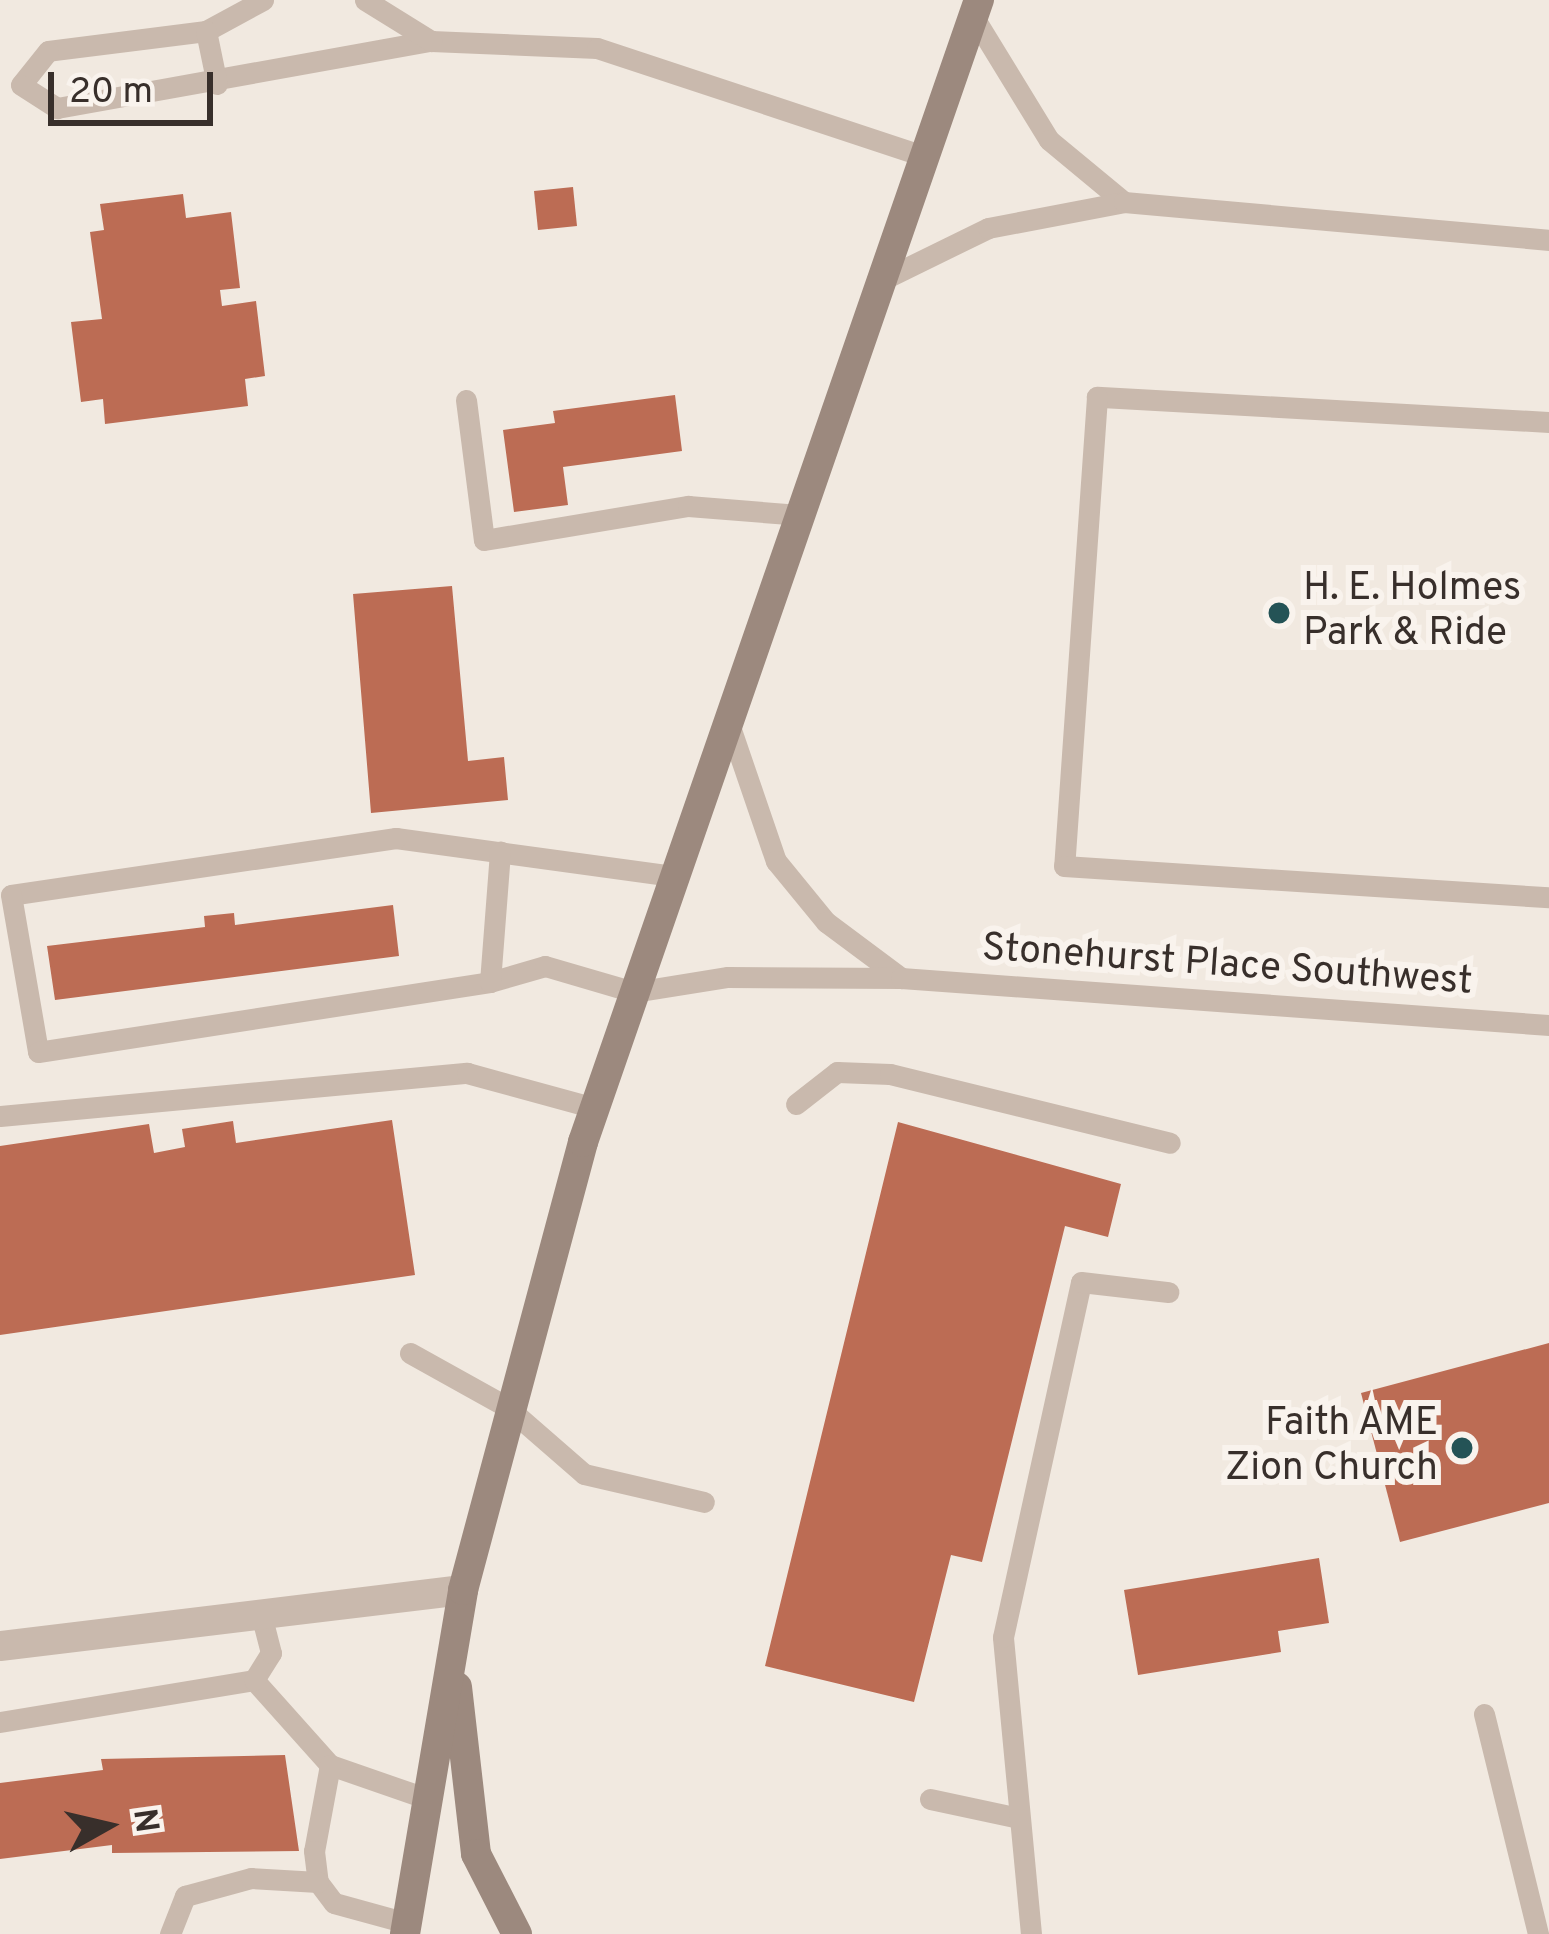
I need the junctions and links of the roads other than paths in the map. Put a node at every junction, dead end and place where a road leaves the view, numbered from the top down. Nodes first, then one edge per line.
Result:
1 (262, 0) edge
2 (365, 0) edge
3 (976, 8) edge
4 (206, 32) junction
5 (431, 40) junction
6 (218, 84) junction
7 (923, 156) junction
8 (1124, 202) junction
9 (1549, 240) edge
10 (880, 280) junction
11 (466, 400) dead end
12 (1549, 422) edge
13 (799, 514) junction
14 (728, 721) junction
15 (500, 850) junction
16 (674, 876) junction
17 (1549, 897) edge
18 (901, 979) junction
19 (490, 982) junction
20 (634, 992) junction
21 (1549, 1025) edge
22 (796, 1104) dead end
23 (595, 1108) junction
24 (0, 1116) edge
25 (1170, 1143) dead end
26 (1168, 1292) dead end
27 (410, 1353) dead end
28 (507, 1407) junction
29 (704, 1502) dead end
30 (463, 1590) junction
31 (261, 1614) junction
32 (0, 1646) edge
33 (453, 1651) junction
34 (254, 1680) junction
35 (1484, 1714) dead end
36 (0, 1722) edge
37 (330, 1765) junction
38 (428, 1799) junction
39 (930, 1799) dead end
40 (1019, 1818) junction
41 (318, 1882) junction
42 (406, 1929) edge
43 (170, 1934) edge
44 (517, 1934) edge
45 (1031, 1934) edge
46 (1538, 1934) edge

1 - 4 lane
2 - 5 lane
3 - 7 main road
3 - 8 lane
4 - 6 lane
4 - 6 lane
5 - 6 lane
5 - 7 lane
7 - 10 main road
8 - 9 lane
8 - 10 lane
10 - 13 main road
11 - 13 lane
12 - 17 lane
13 - 14 main road
14 - 16 main road
14 - 18 lane
15 - 16 lane
15 - 19 lane
15 - 19 lane
16 - 20 main road
18 - 20 lane, Stonehurst Place Southwest
18 - 21 lane, Stonehurst Place Southwest
19 - 20 lane
20 - 23 main road
22 - 25 lane
23 - 24 lane
23 - 28 main road
26 - 40 lane
27 - 28 lane
28 - 29 lane
28 - 30 main road
30 - 31 street
30 - 33 main road
31 - 32 street
31 - 34 lane
33 - 38 main road
33 - 44 main road
34 - 36 lane
34 - 37 lane
35 - 46 lane
37 - 38 lane
37 - 41 lane
38 - 42 main road
39 - 40 lane
40 - 45 lane
41 - 42 lane
41 - 43 lane

